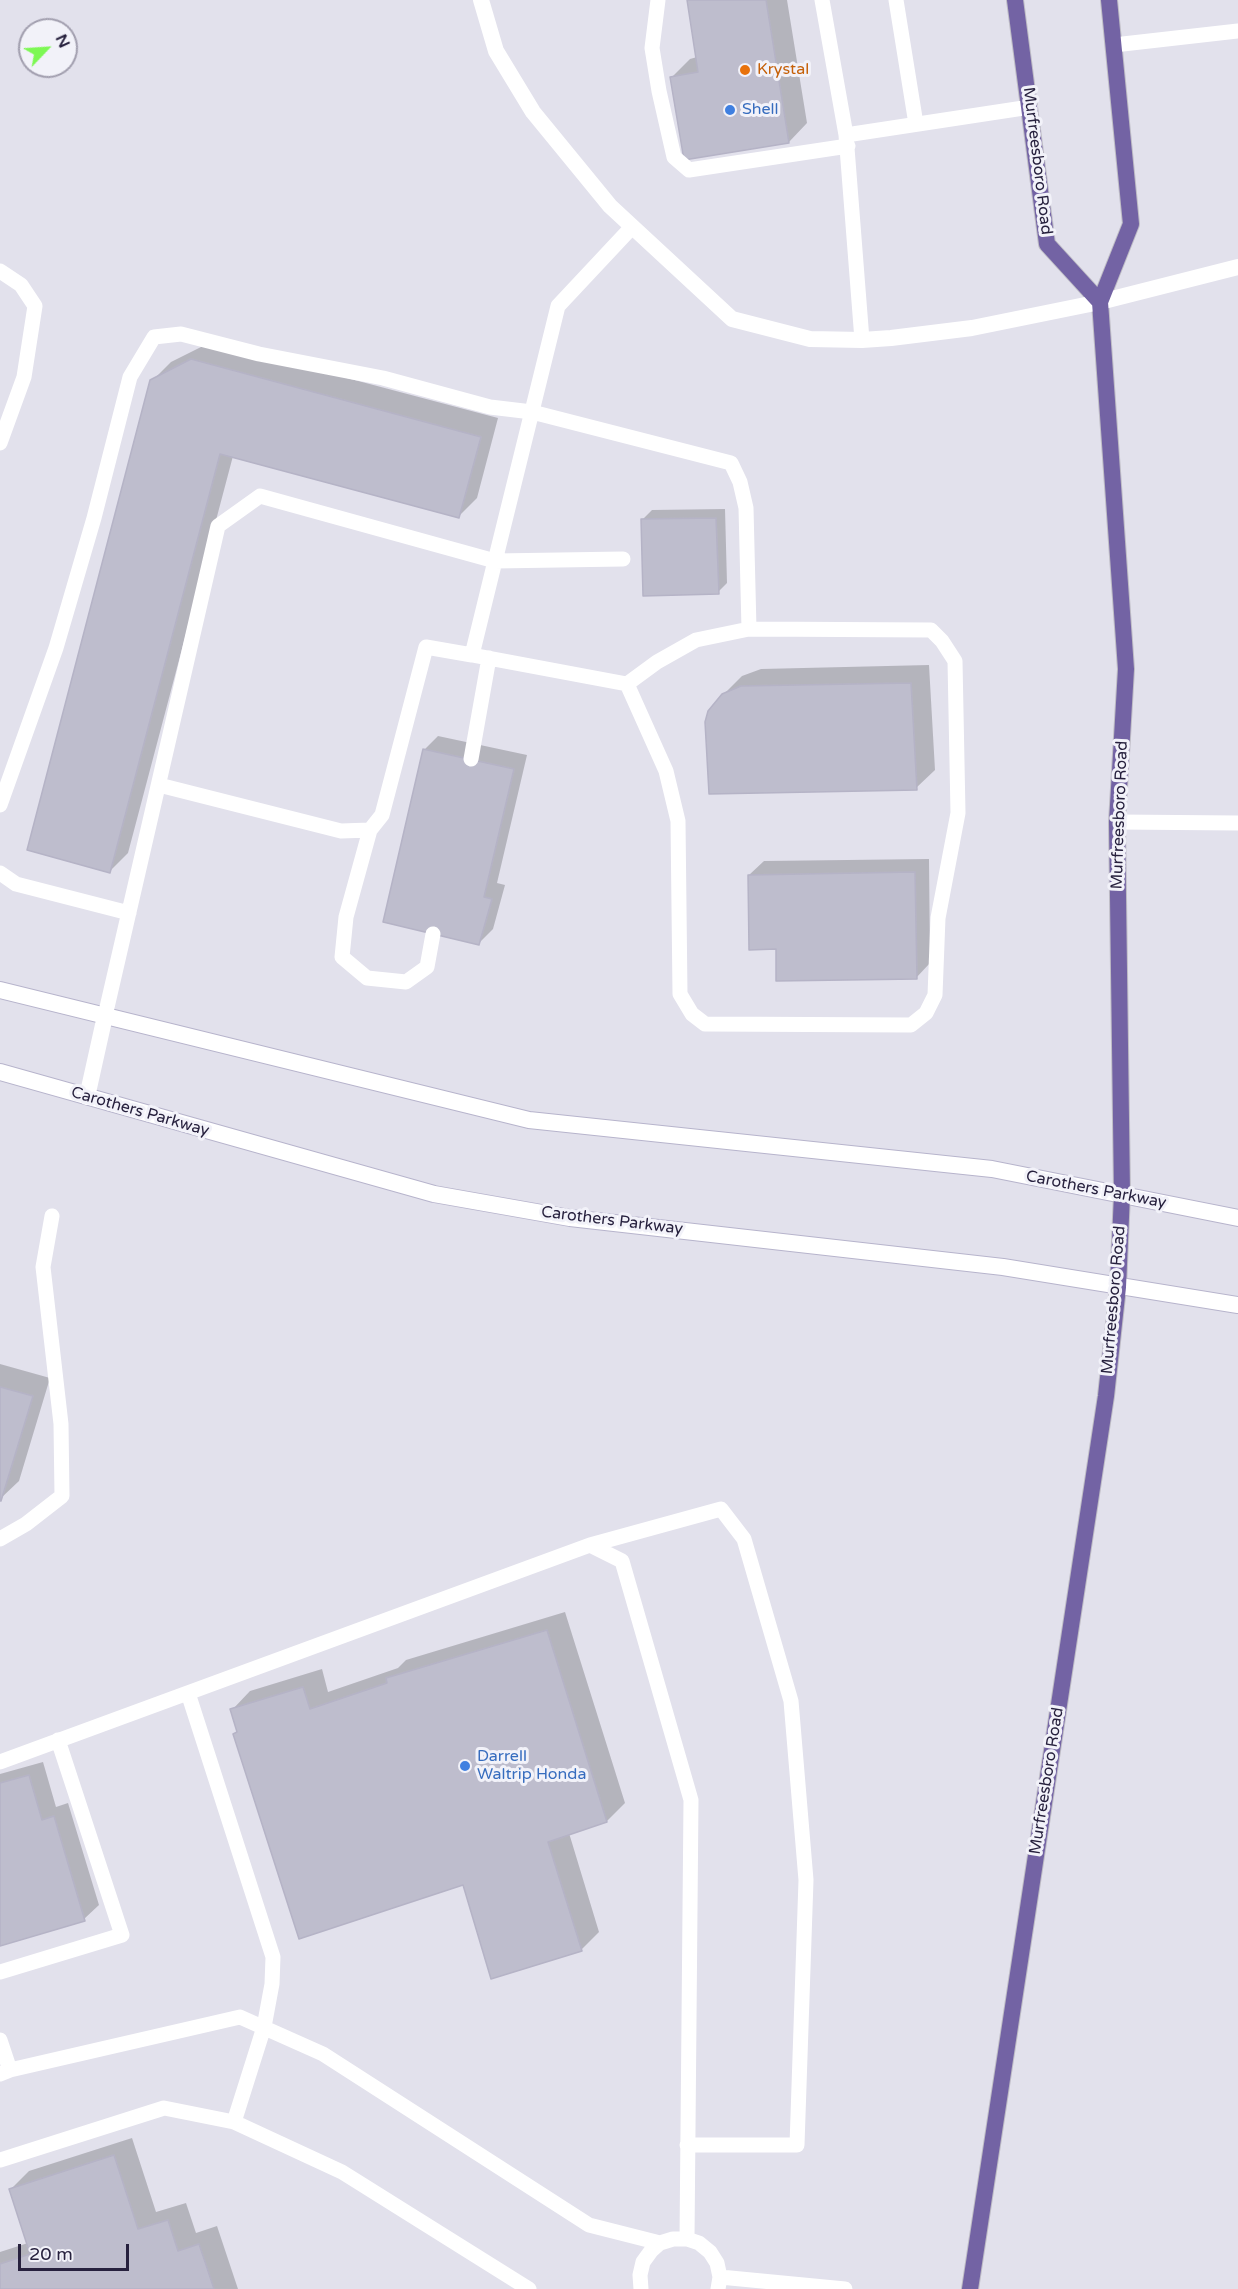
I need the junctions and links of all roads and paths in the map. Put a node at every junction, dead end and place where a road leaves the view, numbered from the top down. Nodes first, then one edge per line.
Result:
1 (481, 0) edge
2 (657, 0) edge
3 (822, 0) edge
4 (896, 0) edge
5 (1015, 0) edge
6 (1109, 0) edge
7 (1238, 31) edge
8 (1114, 45) junction
9 (1030, 107) junction
10 (916, 124) junction
11 (847, 141) junction
12 (632, 226) junction
13 (1238, 267) edge
14 (0, 271) edge
15 (1100, 302) junction
16 (862, 340) junction
17 (532, 412) junction
18 (0, 443) edge
19 (623, 559) dead end
20 (495, 561) junction
21 (749, 629) junction
22 (472, 655) junction
23 (489, 658) junction
24 (627, 684) junction
25 (471, 759) dead end
26 (159, 785) junction
27 (0, 806) edge
28 (1117, 822) junction
29 (1238, 823) edge
30 (370, 830) junction
31 (0, 873) edge
32 (129, 913) junction
33 (433, 934) dead end
34 (0, 990) edge
35 (105, 1016) junction
36 (0, 1072) edge
37 (87, 1097) junction
38 (1122, 1194) junction
39 (52, 1215) dead end
40 (1238, 1218) edge
41 (1118, 1287) junction
42 (1238, 1305) edge
43 (0, 1539) edge
44 (590, 1545) junction
45 (188, 1693) junction
46 (58, 1740) junction
47 (0, 1762) edge
48 (0, 1972) edge
49 (264, 2028) junction
50 (0, 2040) edge
51 (5, 2072) edge
52 (234, 2122) junction
53 (687, 2145) junction
54 (0, 2160) edge
55 (687, 2239) junction
56 (660, 2243) junction
57 (719, 2283) edge
58 (529, 2289) edge
59 (640, 2289) edge
60 (845, 2289) edge
61 (970, 2289) edge

1 - 12 main road
2 - 11 lane
3 - 11 lane
4 - 10 lane
5 - 9 main road, Murfreesboro Road
6 - 8 main road, Murfreesboro Road
7 - 8 lane
8 - 15 main road, Murfreesboro Road
9 - 10 lane
9 - 15 main road, Murfreesboro Road
10 - 11 lane
11 - 16 lane
12 - 16 main road
12 - 17 lane
13 - 15 main road
14 - 18 lane
15 - 16 main road
15 - 28 main road, Murfreesboro Road
17 - 20 lane
17 - 21 lane
17 - 27 lane
19 - 20 lane
20 - 22 lane
20 - 26 lane
21 - 24 lane
21 - 24 lane
22 - 23 lane
22 - 30 lane
23 - 24 lane
23 - 25 lane
26 - 30 lane
26 - 32 lane
28 - 29 lane
28 - 38 main road, Murfreesboro Road
30 - 33 lane
31 - 32 lane
32 - 35 lane
34 - 35 main road, Carothers Parkway
35 - 37 main road
35 - 38 main road, Carothers Parkway
36 - 37 main road, Carothers Parkway
37 - 41 main road, Carothers Parkway
38 - 40 main road, Carothers Parkway
38 - 41 main road, Murfreesboro Road
39 - 43 lane
41 - 42 main road, Carothers Parkway
41 - 61 main road, Murfreesboro Road
44 - 45 lane
44 - 53 lane
44 - 53 lane
45 - 46 lane
45 - 49 lane
46 - 47 lane
46 - 48 lane
49 - 51 lane
49 - 52 lane
49 - 56 lane
50 - 51 lane
52 - 54 lane
52 - 58 lane
53 - 55 lane
55 - 56 lane
55 - 57 lane
56 - 59 lane
57 - 60 lane

